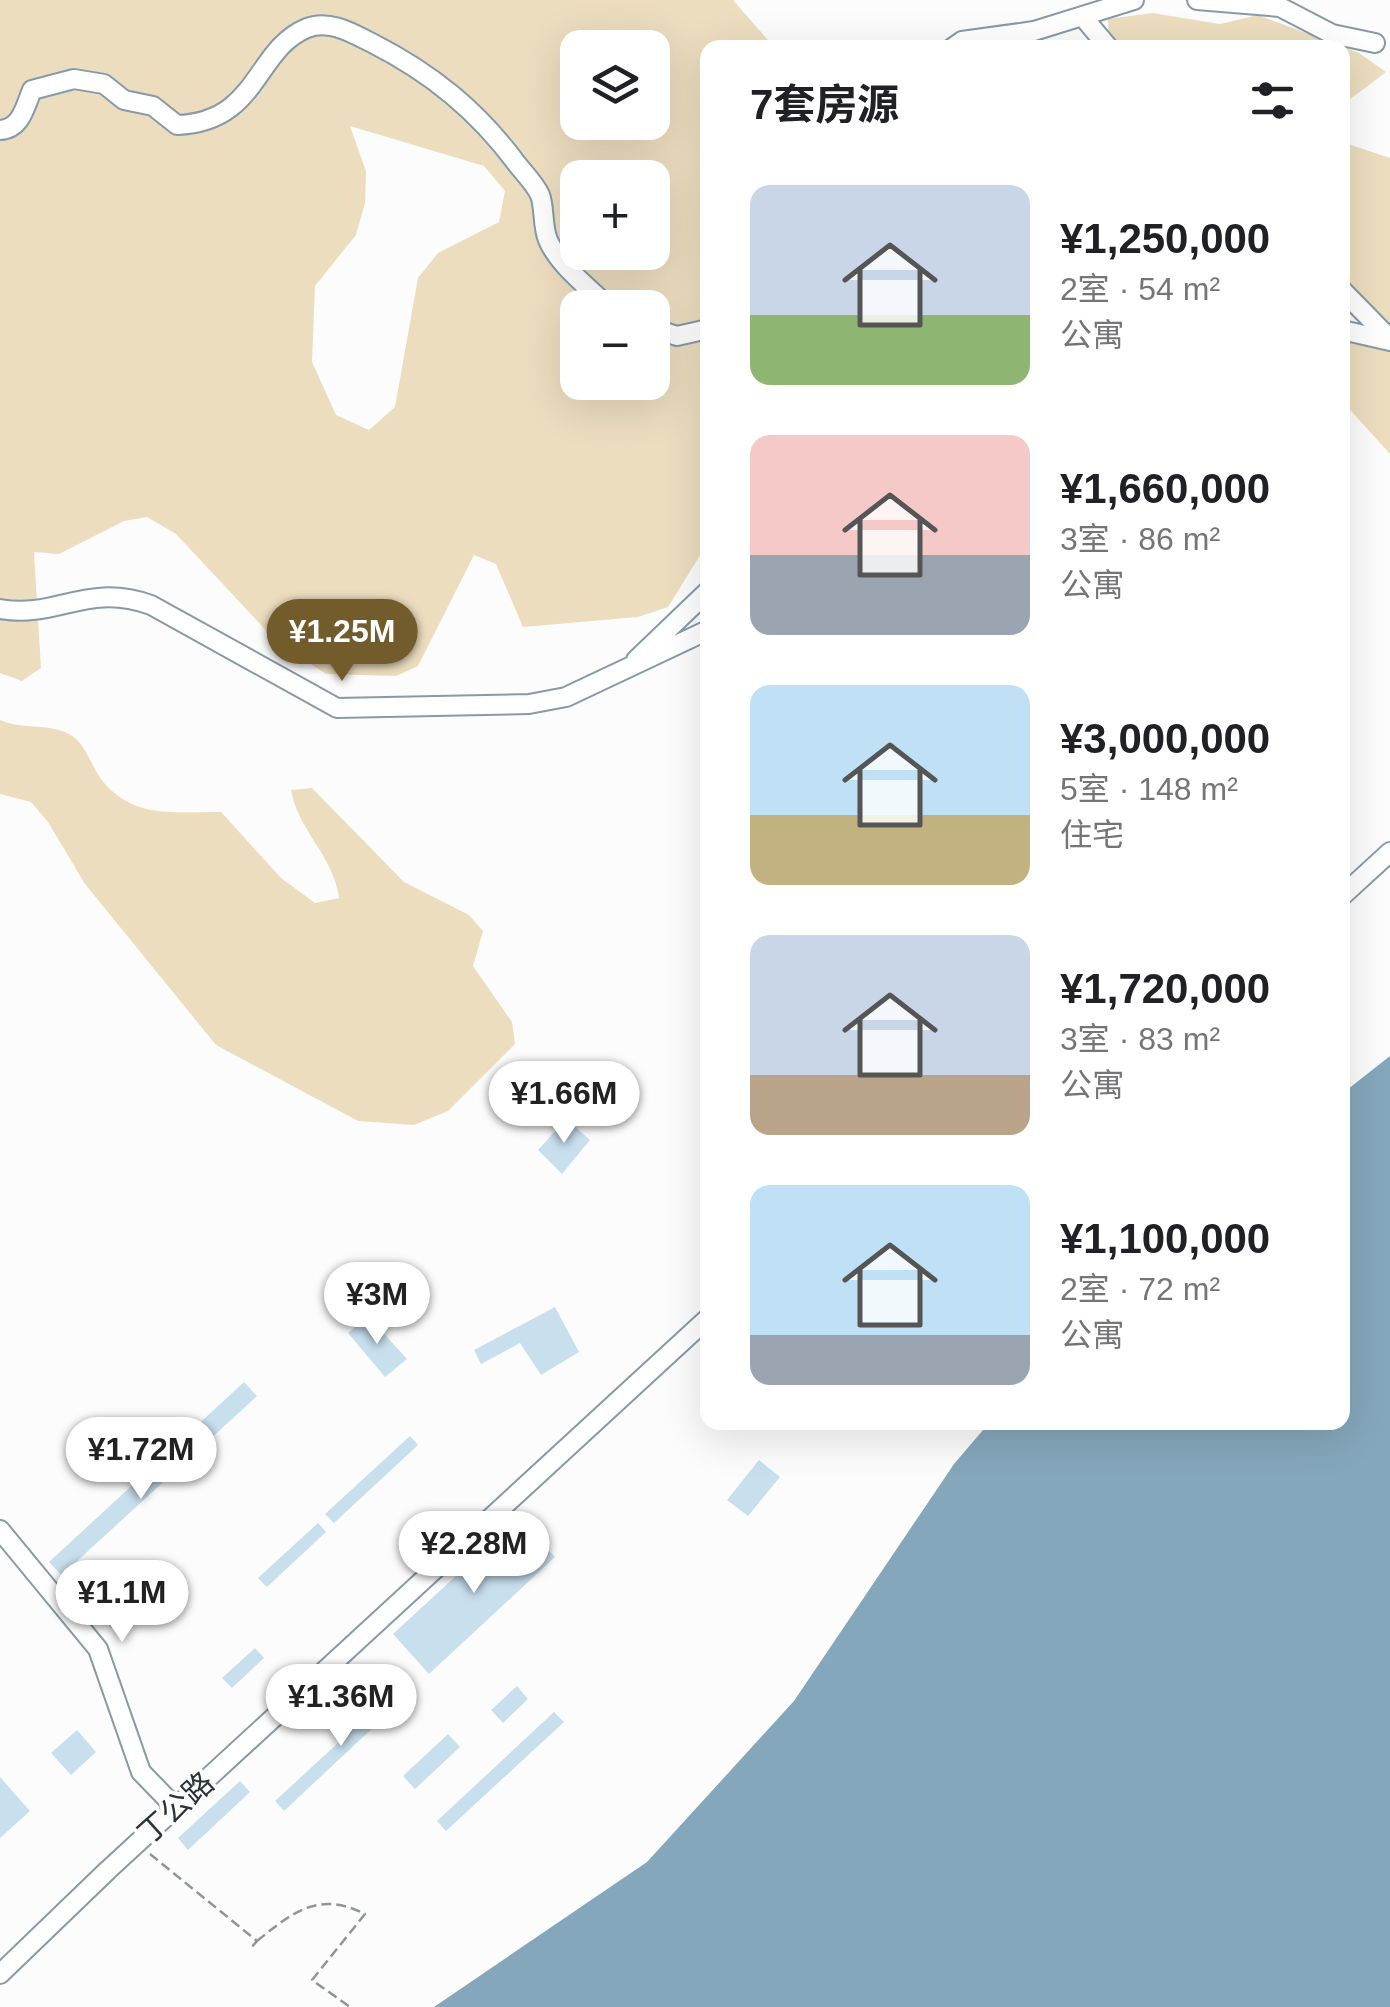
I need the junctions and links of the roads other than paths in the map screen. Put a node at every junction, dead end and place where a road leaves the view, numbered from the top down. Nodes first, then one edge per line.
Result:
1 (1134, 0) edge
2 (1197, 0) edge
3 (1083, 18) junction
4 (969, 40) edge
5 (1102, 40) edge
6 (1375, 44) dead end
7 (0, 130) edge
8 (592, 290) edge
9 (1350, 298) edge
10 (700, 331) edge
11 (1350, 332) edge
12 (670, 334) edge
13 (1390, 340) edge
14 (700, 599) edge
15 (0, 609) edge
16 (700, 634) edge
17 (625, 670) junction
18 (1390, 852) edge
19 (1350, 889) edge
20 (700, 1325) edge
21 (0, 1530) edge
22 (176, 1808) junction
23 (0, 1974) edge

1 - 3 street
2 - 6 street
3 - 4 street
3 - 5 street
7 - 8 street
9 - 13 street
10 - 12 street
11 - 13 street
14 - 17 street
15 - 17 street
16 - 17 street
18 - 19 street
20 - 22 street, 丁公路
21 - 22 street
22 - 23 street, 丁公路

